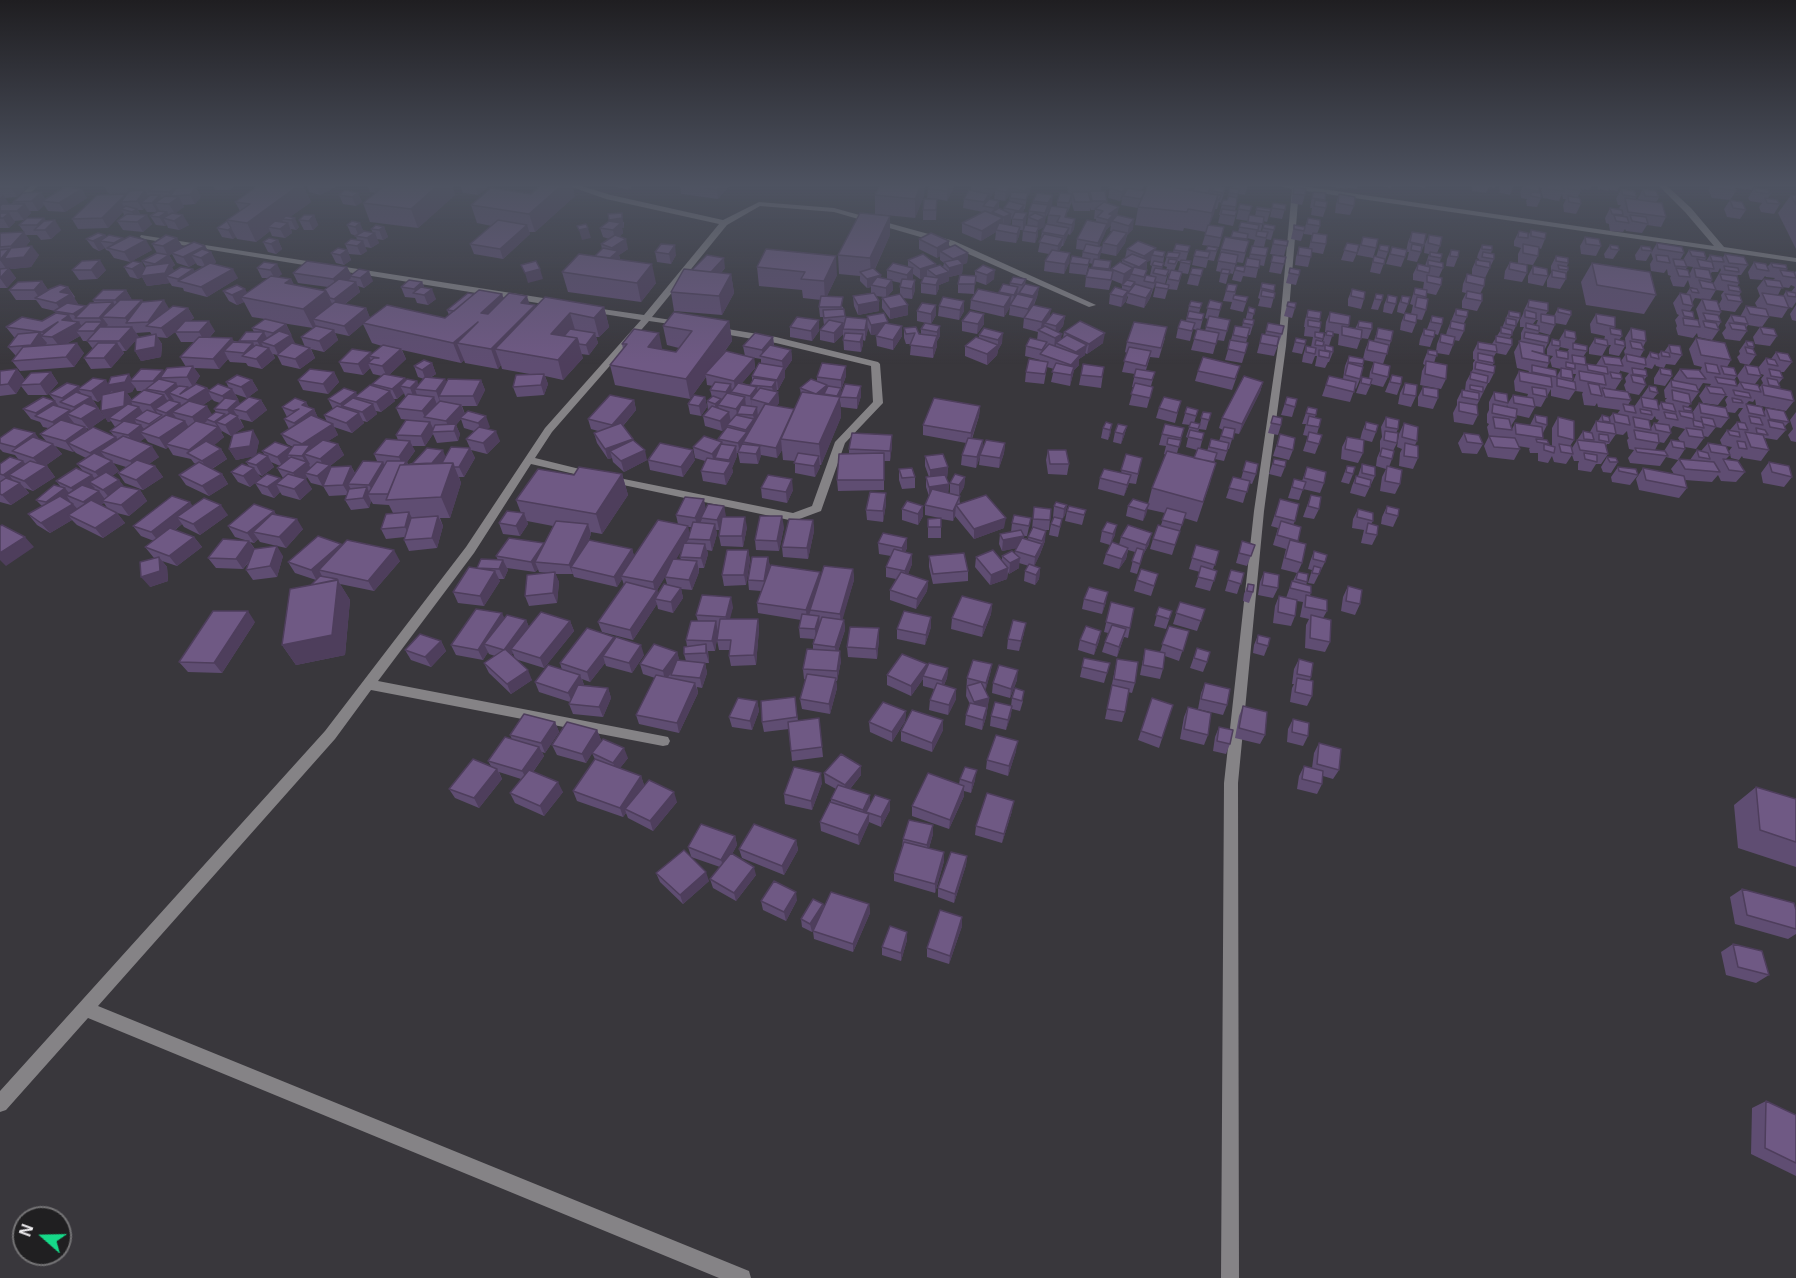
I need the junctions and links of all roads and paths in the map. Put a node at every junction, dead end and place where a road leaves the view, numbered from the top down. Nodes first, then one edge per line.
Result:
1 (191, 245) edge
2 (706, 245) edge
3 (955, 245) edge
4 (1291, 245) edge
5 (1685, 245) edge
6 (1717, 245) edge
7 (1722, 250) junction
8 (1796, 260) edge
9 (1092, 304) dead end
10 (566, 305) edge
11 (578, 307) edge
12 (646, 318) junction
13 (693, 326) edge
14 (705, 328) edge
15 (529, 460) junction
16 (368, 684) junction
17 (663, 741) dead end
18 (86, 1009) junction
19 (0, 1104) edge
20 (742, 1278) edge
21 (1230, 1278) edge

1 - 10 street
2 - 12 street
3 - 9 street
4 - 21 street
5 - 7 street
6 - 7 street
7 - 8 street
11 - 12 street
12 - 13 street
12 - 15 street
14 - 15 street
15 - 16 street
16 - 17 street
16 - 18 street
18 - 19 street
18 - 20 street

